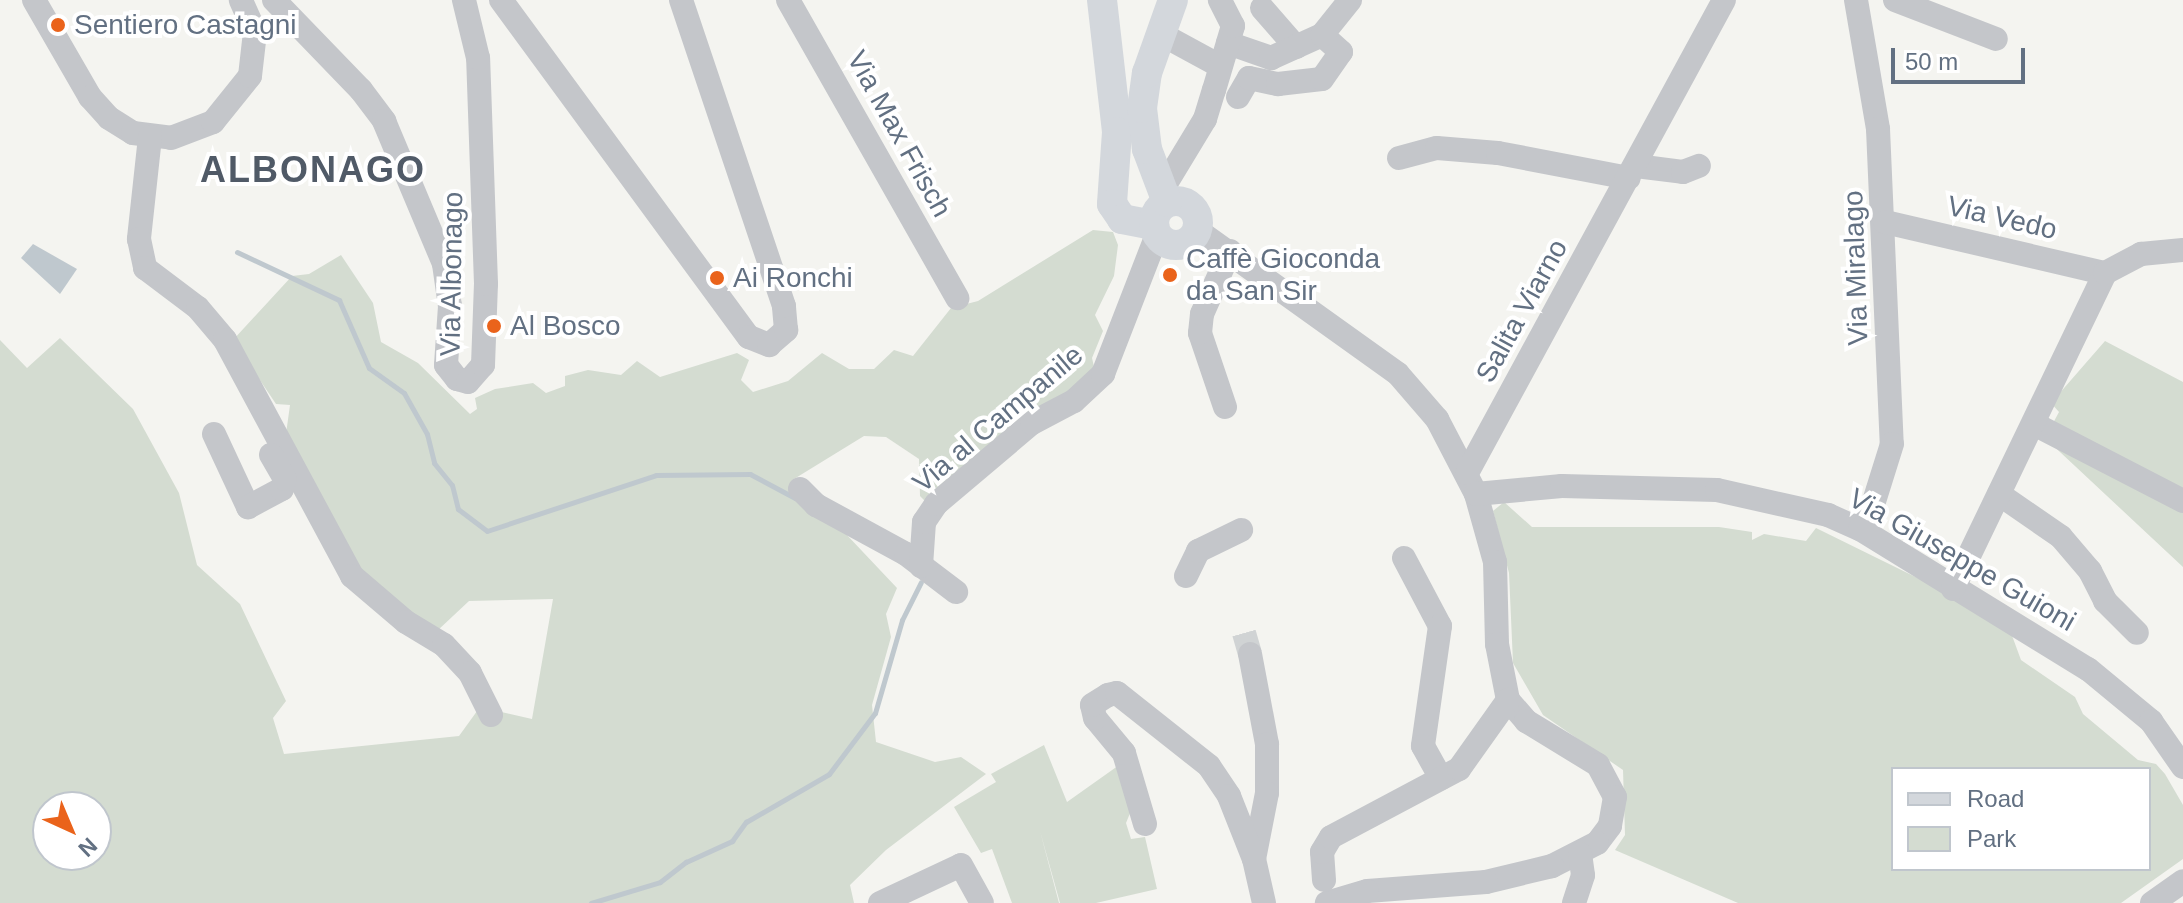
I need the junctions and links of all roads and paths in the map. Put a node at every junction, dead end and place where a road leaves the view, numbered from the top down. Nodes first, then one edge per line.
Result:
1 (34, 0) edge
2 (241, 0) edge
3 (274, 0) edge
4 (464, 0) edge
5 (501, 0) edge
6 (681, 0) edge
7 (788, 0) edge
8 (1102, 0) edge
9 (1173, 0) edge
10 (1220, 0) edge
11 (1350, 0) edge
12 (1724, 0) edge
13 (1856, 0) edge
14 (1895, 0) edge
15 (1270, 4) edge
16 (1161, 34) junction
17 (1322, 35) junction
18 (1996, 39) dead end
19 (1227, 45) junction
20 (1296, 47) junction
21 (1223, 92) junction
22 (150, 137) junction
23 (1399, 158) dead end
24 (1699, 166) dead end
25 (1633, 172) junction
26 (1160, 213) junction
27 (1885, 222) junction
28 (1197, 230) joint
29 (2183, 250) edge
30 (1230, 251) junction
31 (2105, 273) junction
32 (957, 298) dead end
33 (1225, 407) dead end
34 (2034, 424) junction
35 (269, 425) junction
36 (214, 434) dead end
37 (1471, 484) junction
38 (800, 489) dead end
39 (1999, 494) junction
40 (2183, 501) edge
41 (1860, 529) junction
42 (1241, 530) dead end
43 (1404, 558) dead end
44 (921, 566) junction
45 (1186, 576) dead end
46 (1953, 589) junction
47 (956, 592) dead end
48 (2137, 633) dead end
49 (1250, 656) tunnel mouth
50 (1508, 700) junction
51 (491, 715) dead end
52 (2183, 767) edge
53 (1441, 778) junction
54 (1145, 824) dead end
55 (1580, 854) junction
56 (1254, 859) junction
57 (2183, 881) edge
58 (1326, 891) edge
59 (880, 902) edge
60 (982, 903) edge
61 (1264, 903) edge
62 (1574, 903) edge
63 (2152, 903) edge

1 - 22 street
2 - 22 street
3 - 4 street, Via Albonago
5 - 6 street
7 - 32 street, Via Max Frisch
8 - 26 main road
9 - 16 main road
10 - 19 street
11 - 17 street
12 - 25 street, Salita Viarno
13 - 27 street, Via Miralago
14 - 18 street
15 - 19 street
15 - 20 street
16 - 19 street
16 - 26 main road
17 - 20 street
17 - 21 street
19 - 20 street
19 - 21 street, Via al Campanile
21 - 26 street, Via al Campanile
22 - 35 street
23 - 25 street
24 - 25 street
25 - 37 street, Salita Viarno
26 - 28 main road
26 - 44 street, Via al Campanile
27 - 31 street, Via Vedo
27 - 41 street, Via Miralago
28 - 30 street
29 - 31 street
30 - 33 street
30 - 37 street
31 - 34 street
34 - 39 street
34 - 40 street
35 - 36 street
35 - 51 street
37 - 41 street, Via Giuseppe Guioni
37 - 50 street
38 - 44 street
39 - 46 street
39 - 48 street
41 - 46 street, Via Giuseppe Guioni
42 - 45 street
43 - 53 street
44 - 47 street
46 - 52 street, Via Giuseppe Guioni
49 - 56 street
50 - 53 street
50 - 55 street
53 - 58 street
54 - 56 street
55 - 58 street
55 - 62 street
56 - 61 street
57 - 63 street
59 - 60 street

